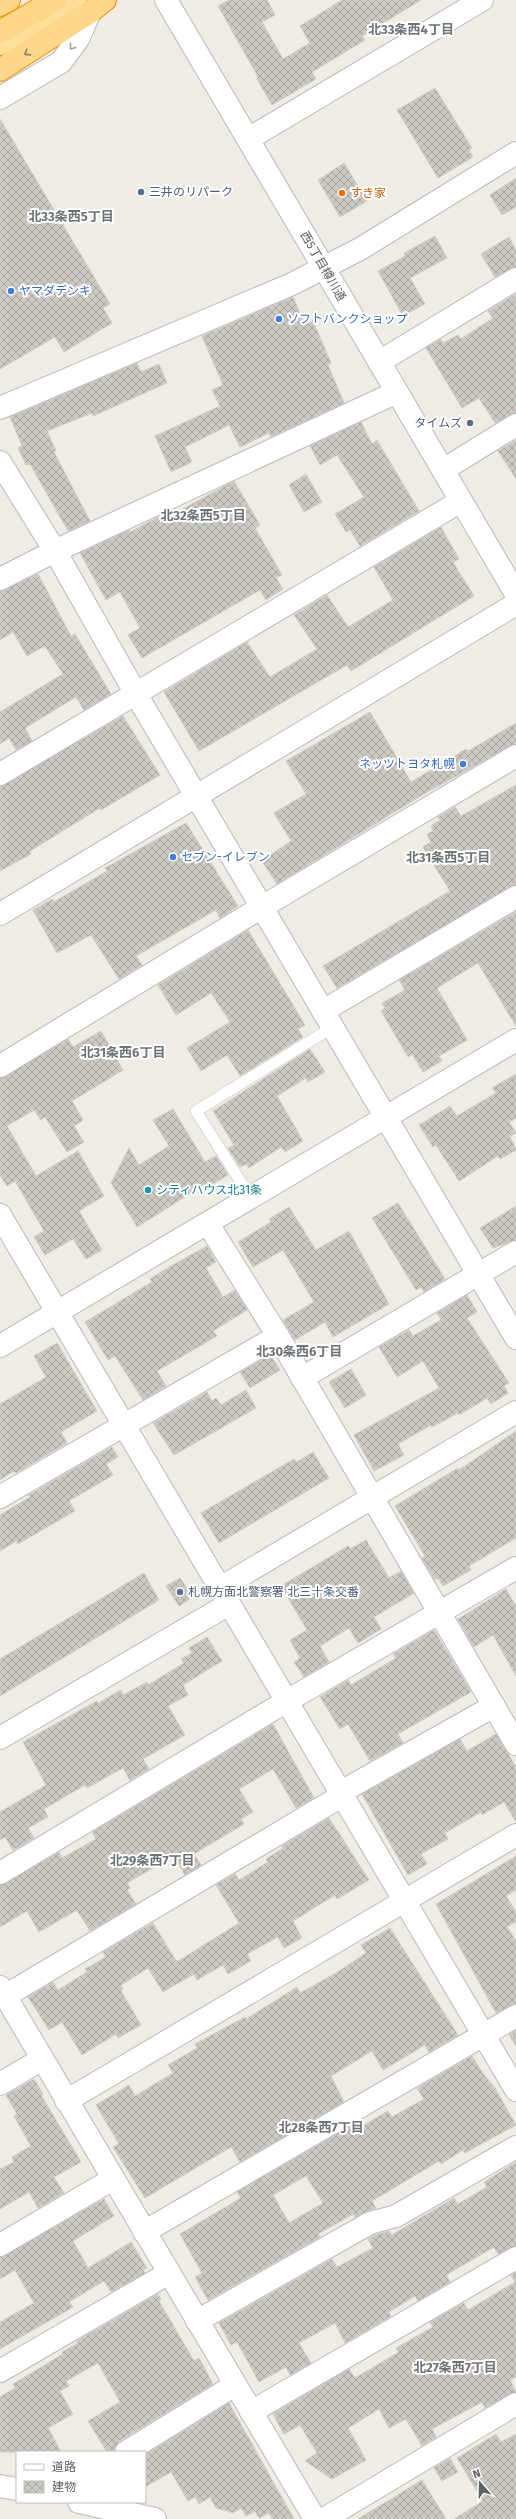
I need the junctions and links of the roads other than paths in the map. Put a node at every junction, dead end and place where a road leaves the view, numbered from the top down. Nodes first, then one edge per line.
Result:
1 (9, 0) edge
2 (55, 0) edge
3 (166, 0) edge
4 (482, 0) edge
5 (90, 4) edge
6 (0, 5) edge
7 (0, 32) edge
8 (0, 44) edge
9 (0, 70) edge
10 (0, 98) edge
11 (248, 140) junction
12 (516, 153) edge
13 (324, 268) junction
14 (516, 279) edge
15 (379, 362) junction
16 (397, 392) junction
17 (0, 408) edge
18 (516, 425) edge
19 (0, 462) edge
20 (443, 470) junction
21 (461, 501) junction
22 (55, 551) junction
23 (0, 579) edge
24 (516, 594) edge
25 (516, 604) edge
26 (136, 694) junction
27 (516, 756) edge
28 (0, 774) edge
29 (197, 797) junction
30 (516, 897) edge
31 (262, 907) junction
32 (0, 914) edge
33 (328, 1019) junction
34 (516, 1040) edge
35 (0, 1066) edge
36 (387, 1118) junction
37 (251, 1198) junction
38 (0, 1215) edge
39 (208, 1224) junction
40 (516, 1252) edge
41 (478, 1274) junction
42 (57, 1313) junction
43 (278, 1336) junction
44 (516, 1338) edge
45 (0, 1346) edge
46 (302, 1378) junction
47 (516, 1412) edge
48 (123, 1425) junction
49 (0, 1496) edge
50 (371, 1498) junction
51 (516, 1568) edge
52 (225, 1596) junction
53 (439, 1613) junction
54 (287, 1701) junction
55 (494, 1706) junction
56 (0, 1738) edge
57 (516, 1744) edge
58 (342, 1794) junction
59 (516, 1835) edge
60 (0, 1873) edge
61 (405, 1900) junction
62 (3, 1992) edge
63 (516, 2016) edge
64 (484, 2035) junction
65 (42, 2059) junction
66 (0, 2084) edge
67 (516, 2090) edge
68 (66, 2101) junction
69 (516, 2147) edge
70 (113, 2179) junction
71 (144, 2232) junction
72 (0, 2245) edge
73 (516, 2258) edge
74 (169, 2273) junction
75 (197, 2321) junction
76 (0, 2371) edge
77 (235, 2385) junction
78 (516, 2404) edge
79 (252, 2412) junction
80 (128, 2451) edge
81 (0, 2486) edge
82 (16, 2489) edge
83 (83, 2503) edge
84 (155, 2519) edge
85 (315, 2519) edge
86 (324, 2519) edge

1 - 6 highway
2 - 7 highway
3 - 11 street, 西5丁目樽川通
4 - 11 street
5 - 8 highway
5 -> 9 highway
5 -> 10 street
11 - 13 street, 西5丁目樽川通
12 - 13 street
13 - 15 street, 西5丁目樽川通
13 - 17 street
14 - 15 street
15 - 16 street, 西5丁目樽川通
16 - 20 street, 西5丁目樽川通
16 - 22 street
18 - 20 street
19 - 22 street
20 - 21 street, 西5丁目樽川通
21 - 24 street, 西5丁目樽川通
21 - 26 street
22 - 23 street
22 - 26 street
25 - 29 street
26 - 28 street
26 - 29 street
27 - 31 street
29 - 31 street
29 - 32 street
30 - 33 street
31 - 33 street
31 - 35 street
33 - 36 street
33 - 37 lane
34 - 36 street
36 - 37 street
36 - 41 street
37 - 39 street
38 - 42 street
39 - 42 street
39 - 43 street
40 - 41 street
41 - 44 street
41 - 46 street
42 - 45 street
42 - 48 street
43 - 46 street
43 - 48 street
46 - 50 street
47 - 50 street
48 - 49 street
48 - 52 street
50 - 52 street
50 - 53 street
51 - 53 street
52 - 54 street
52 - 56 street
53 - 54 street
53 - 55 street
54 - 58 street
54 - 60 street
55 - 57 street
55 - 58 street
58 - 61 street
58 - 62 street
59 - 61 street
61 - 64 street
61 - 68 street
62 - 65 street
63 - 64 street
64 - 67 street
64 - 71 street
65 - 66 street
65 - 68 street
68 - 70 street
69 - 75 street
70 - 71 street
70 - 72 street
71 - 74 street
73 - 79 street
74 - 75 street
74 - 76 street
75 - 77 street
77 - 79 street
77 - 80 street
78 - 86 street
79 - 85 street
81 - 82 street
83 - 84 street

